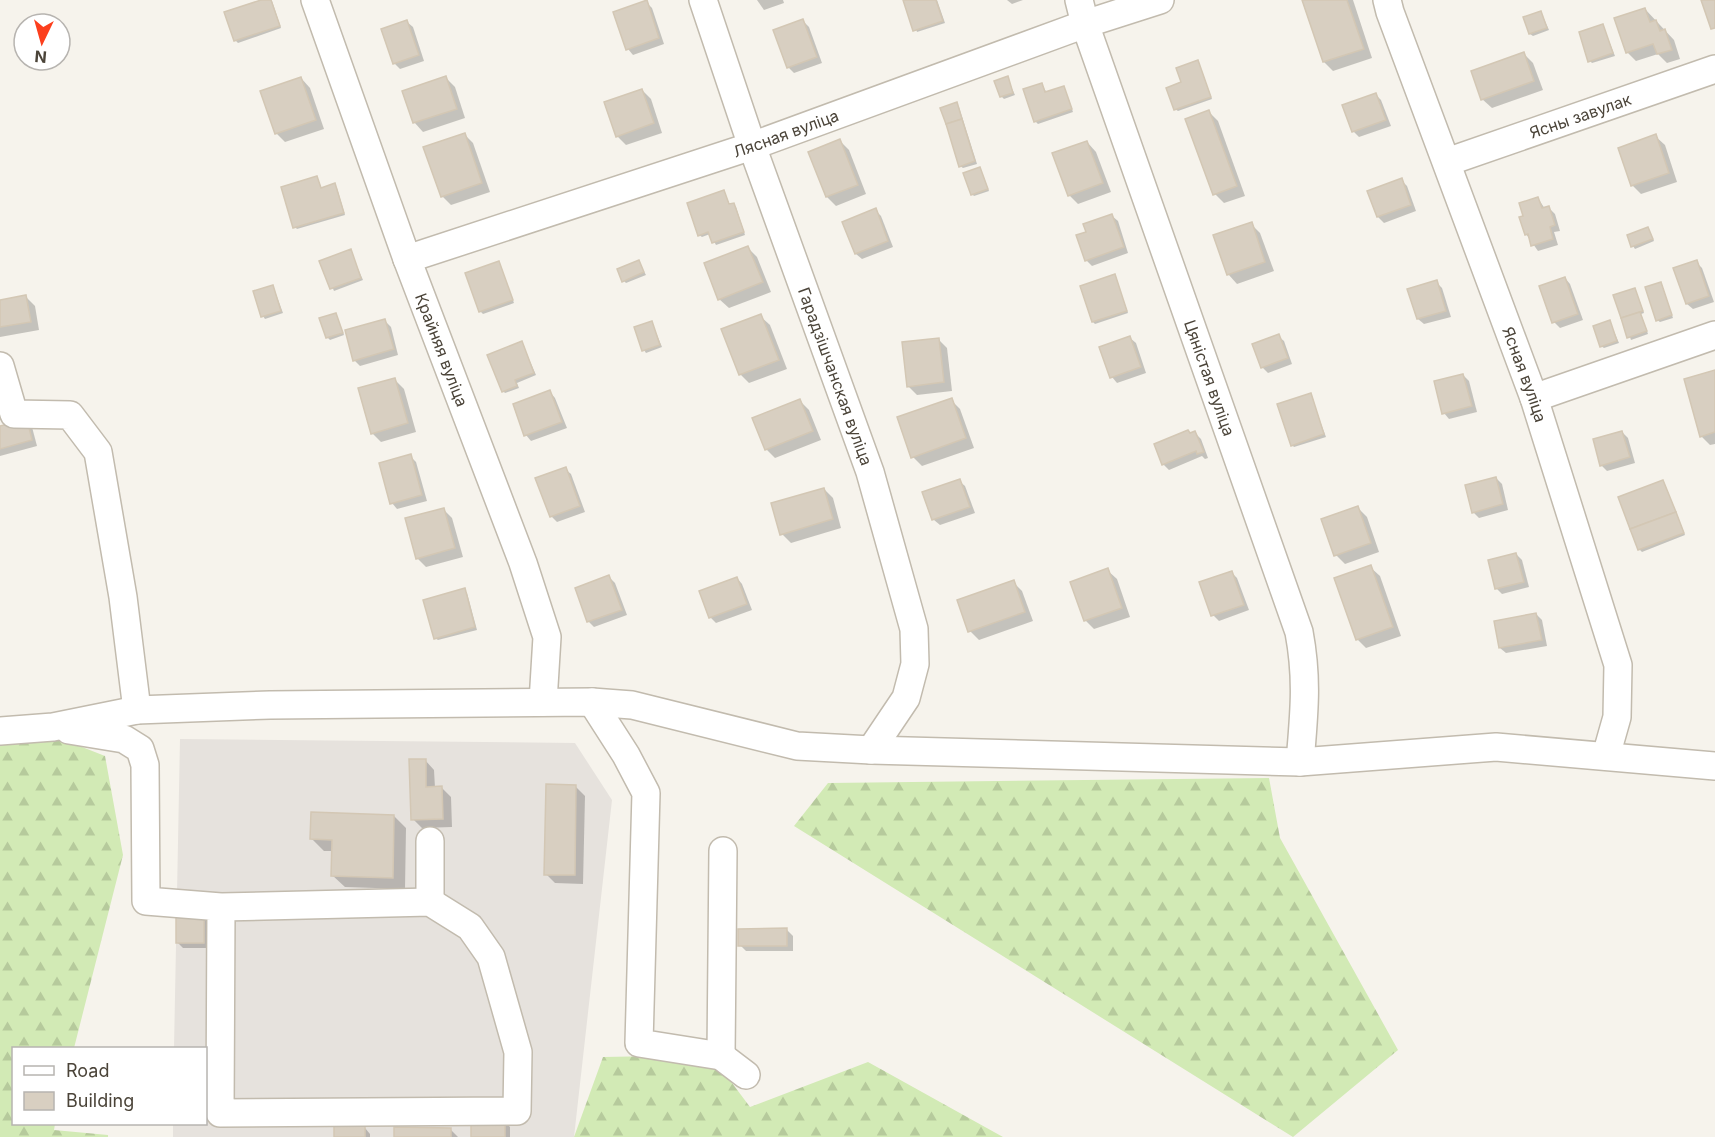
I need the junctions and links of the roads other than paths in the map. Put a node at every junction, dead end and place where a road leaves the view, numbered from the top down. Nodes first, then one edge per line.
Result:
1 (315, 0) edge
2 (704, 0) edge
3 (1160, 0) edge
4 (1387, 0) edge
5 (1082, 12) edge
6 (1715, 69) edge
7 (752, 146) junction
8 (1447, 162) junction
9 (407, 259) junction
10 (1715, 335) edge
11 (0, 366) edge
12 (1534, 398) junction
13 (7, 417) edge
14 (543, 702) junction
15 (592, 702) junction
16 (137, 710) junction
17 (53, 727) junction
18 (0, 731) edge
19 (871, 750) junction
20 (1606, 756) junction
21 (1300, 762) junction
22 (1715, 766) edge
23 (430, 841) dead end
24 (723, 851) dead end
25 (430, 902) junction
26 (220, 907) junction
27 (721, 1056) junction
28 (746, 1075) dead end

1 - 9 street, Крайняя вуліца
2 - 7 street, Гарадзішчанская вуліца
3 - 5 street, Лясная вуліца
4 - 8 street, Ясная вуліца
5 - 7 street, Лясная вуліца
5 - 21 street, Цяністая вуліца
6 - 8 street, Ясны завулак
7 - 9 street, Лясная вуліца
7 - 19 street, Гарадзішчанская вуліца
8 - 12 street, Ясная вуліца
9 - 14 street, Крайняя вуліца
10 - 12 street
11 - 13 street
12 - 20 street, Ясная вуліца
13 - 16 street
14 - 15 street
14 - 16 street
15 - 19 street
15 - 27 street
16 - 17 street
17 - 18 street
17 - 26 street
19 - 21 street
20 - 21 street
20 - 22 street
23 - 25 street
24 - 27 street
25 - 26 street
25 - 26 street
27 - 28 street

